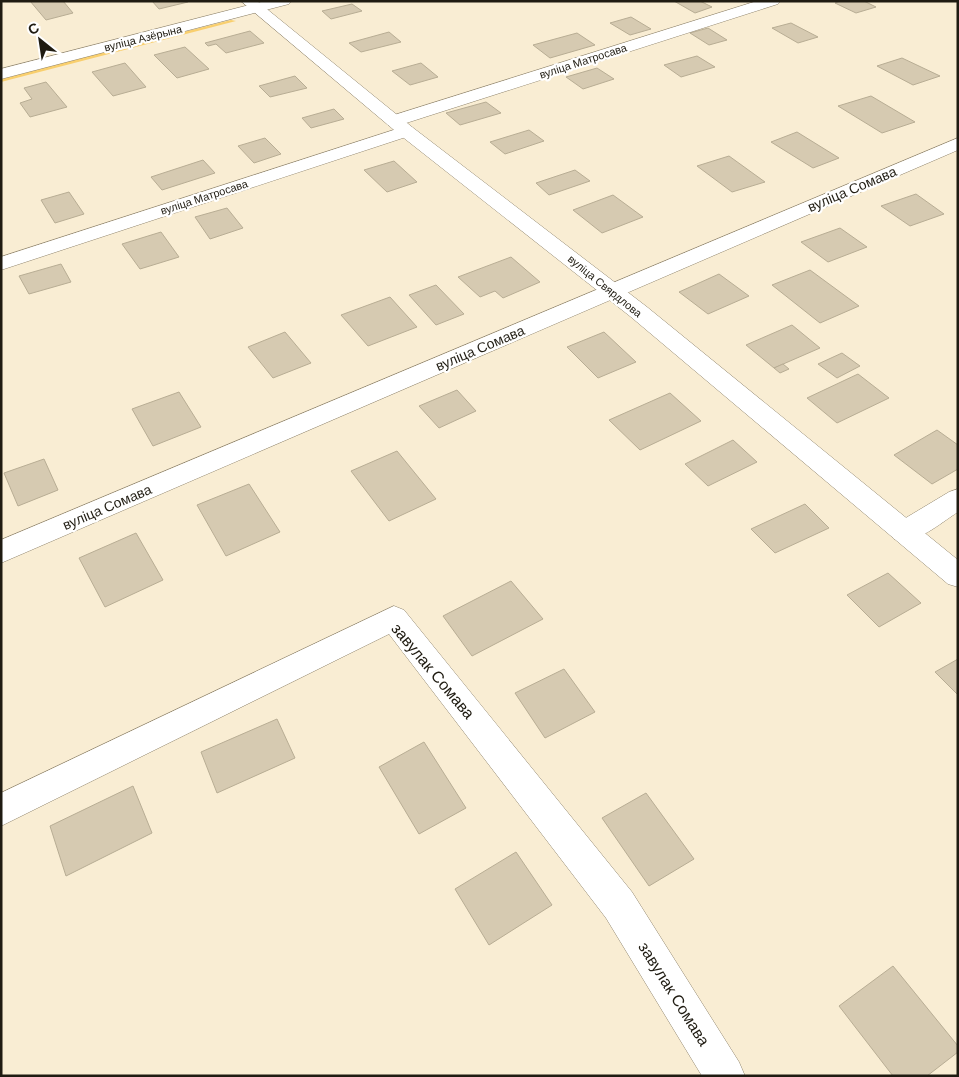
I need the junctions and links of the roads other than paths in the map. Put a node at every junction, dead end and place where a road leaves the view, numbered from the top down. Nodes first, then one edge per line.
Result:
1 (284, 1) edge
2 (772, 1) edge
3 (252, 5) edge
4 (1, 74) edge
5 (400, 126) junction
6 (958, 143) edge
7 (1, 264) edge
8 (612, 291) junction
9 (958, 499) edge
10 (904, 532) junction
11 (1, 552) edge
12 (958, 576) edge
13 (1, 810) edge
14 (725, 1076) edge

1 - 3 street, вуліца Азёрына
2 - 5 street, вуліца Матросава
3 - 4 street, вуліца Азёрына
3 - 5 street, вуліца Свярдлова
5 - 7 street, вуліца Матросава
5 - 8 street, вуліца Свярдлова
6 - 8 street, вуліца Сомава
8 - 10 street, вуліца Свярдлова
8 - 11 street, вуліца Сомава
9 - 10 street
10 - 12 street, вуліца Свярдлова
13 - 14 street, завулак Сомава

